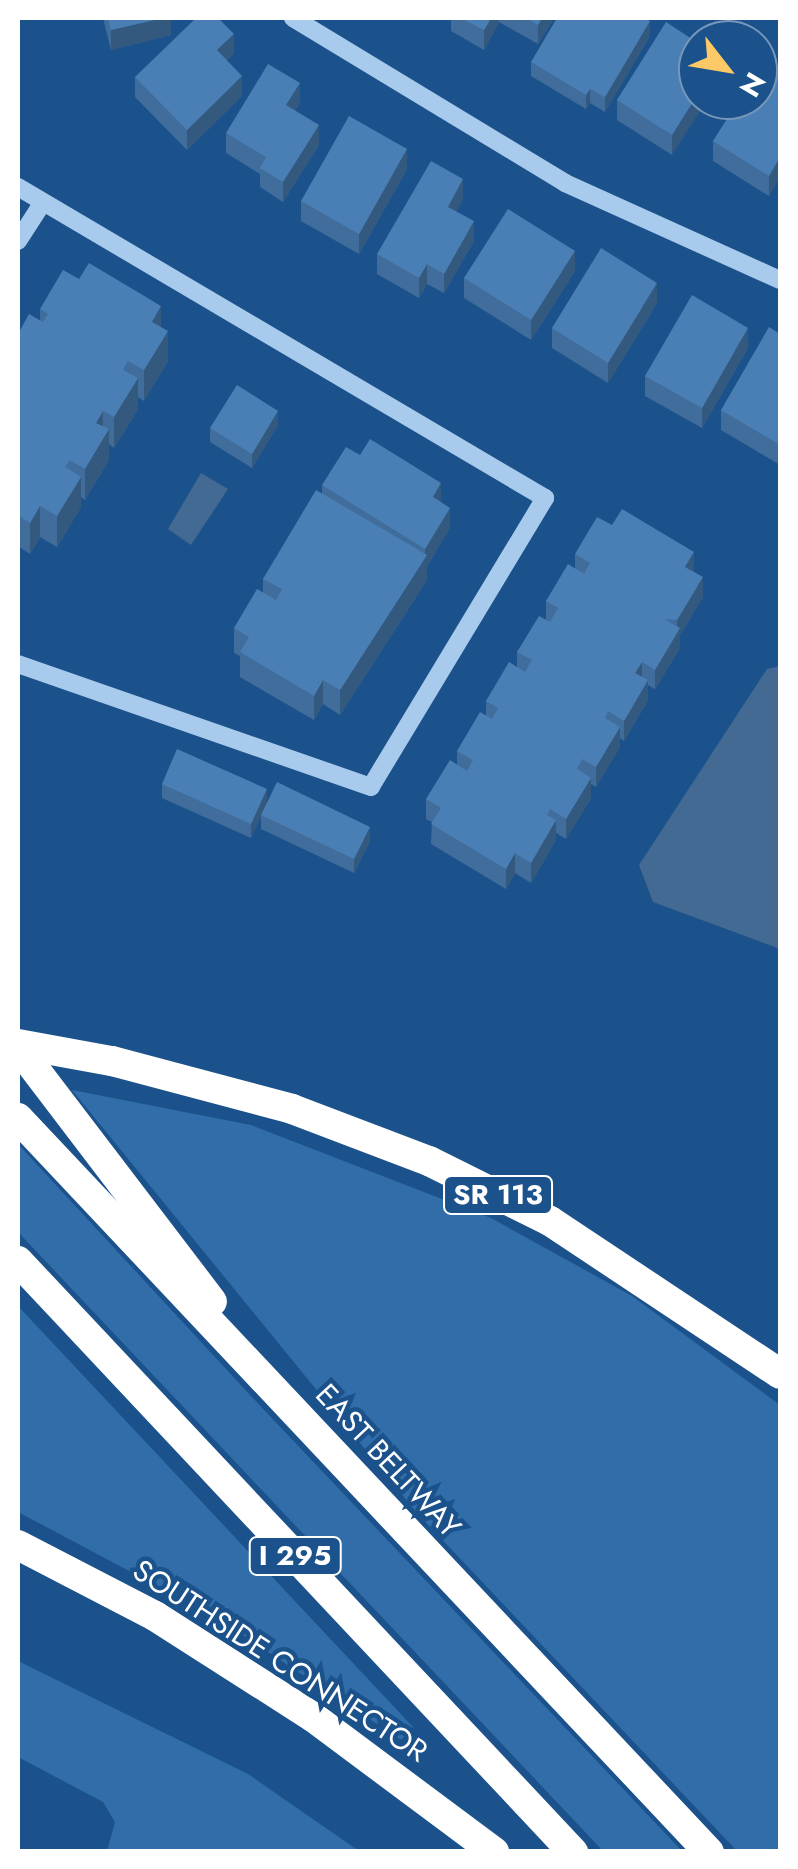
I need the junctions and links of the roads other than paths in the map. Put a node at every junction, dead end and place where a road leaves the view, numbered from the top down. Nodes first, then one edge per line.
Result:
1 (293, 18) edge
2 (18, 187) edge
3 (43, 202) junction
4 (18, 241) edge
5 (780, 280) edge
6 (18, 664) edge
7 (18, 1046) edge
8 (18, 1118) edge
9 (18, 1261) edge
10 (780, 1374) edge
11 (291, 1410) junction
12 (18, 1545) edge
13 (494, 1852) edge
14 (572, 1852) edge
15 (708, 1852) edge

1 - 5 street
2 - 3 street
3 - 4 street
3 - 6 street
7 - 10 highway, SR 113
7 - 11 highway
8 - 11 highway, EAST BELTWAY
9 - 14 highway, I 295
11 - 15 highway, EAST BELTWAY
12 - 13 highway, SOUTHSIDE CONNECTOR

